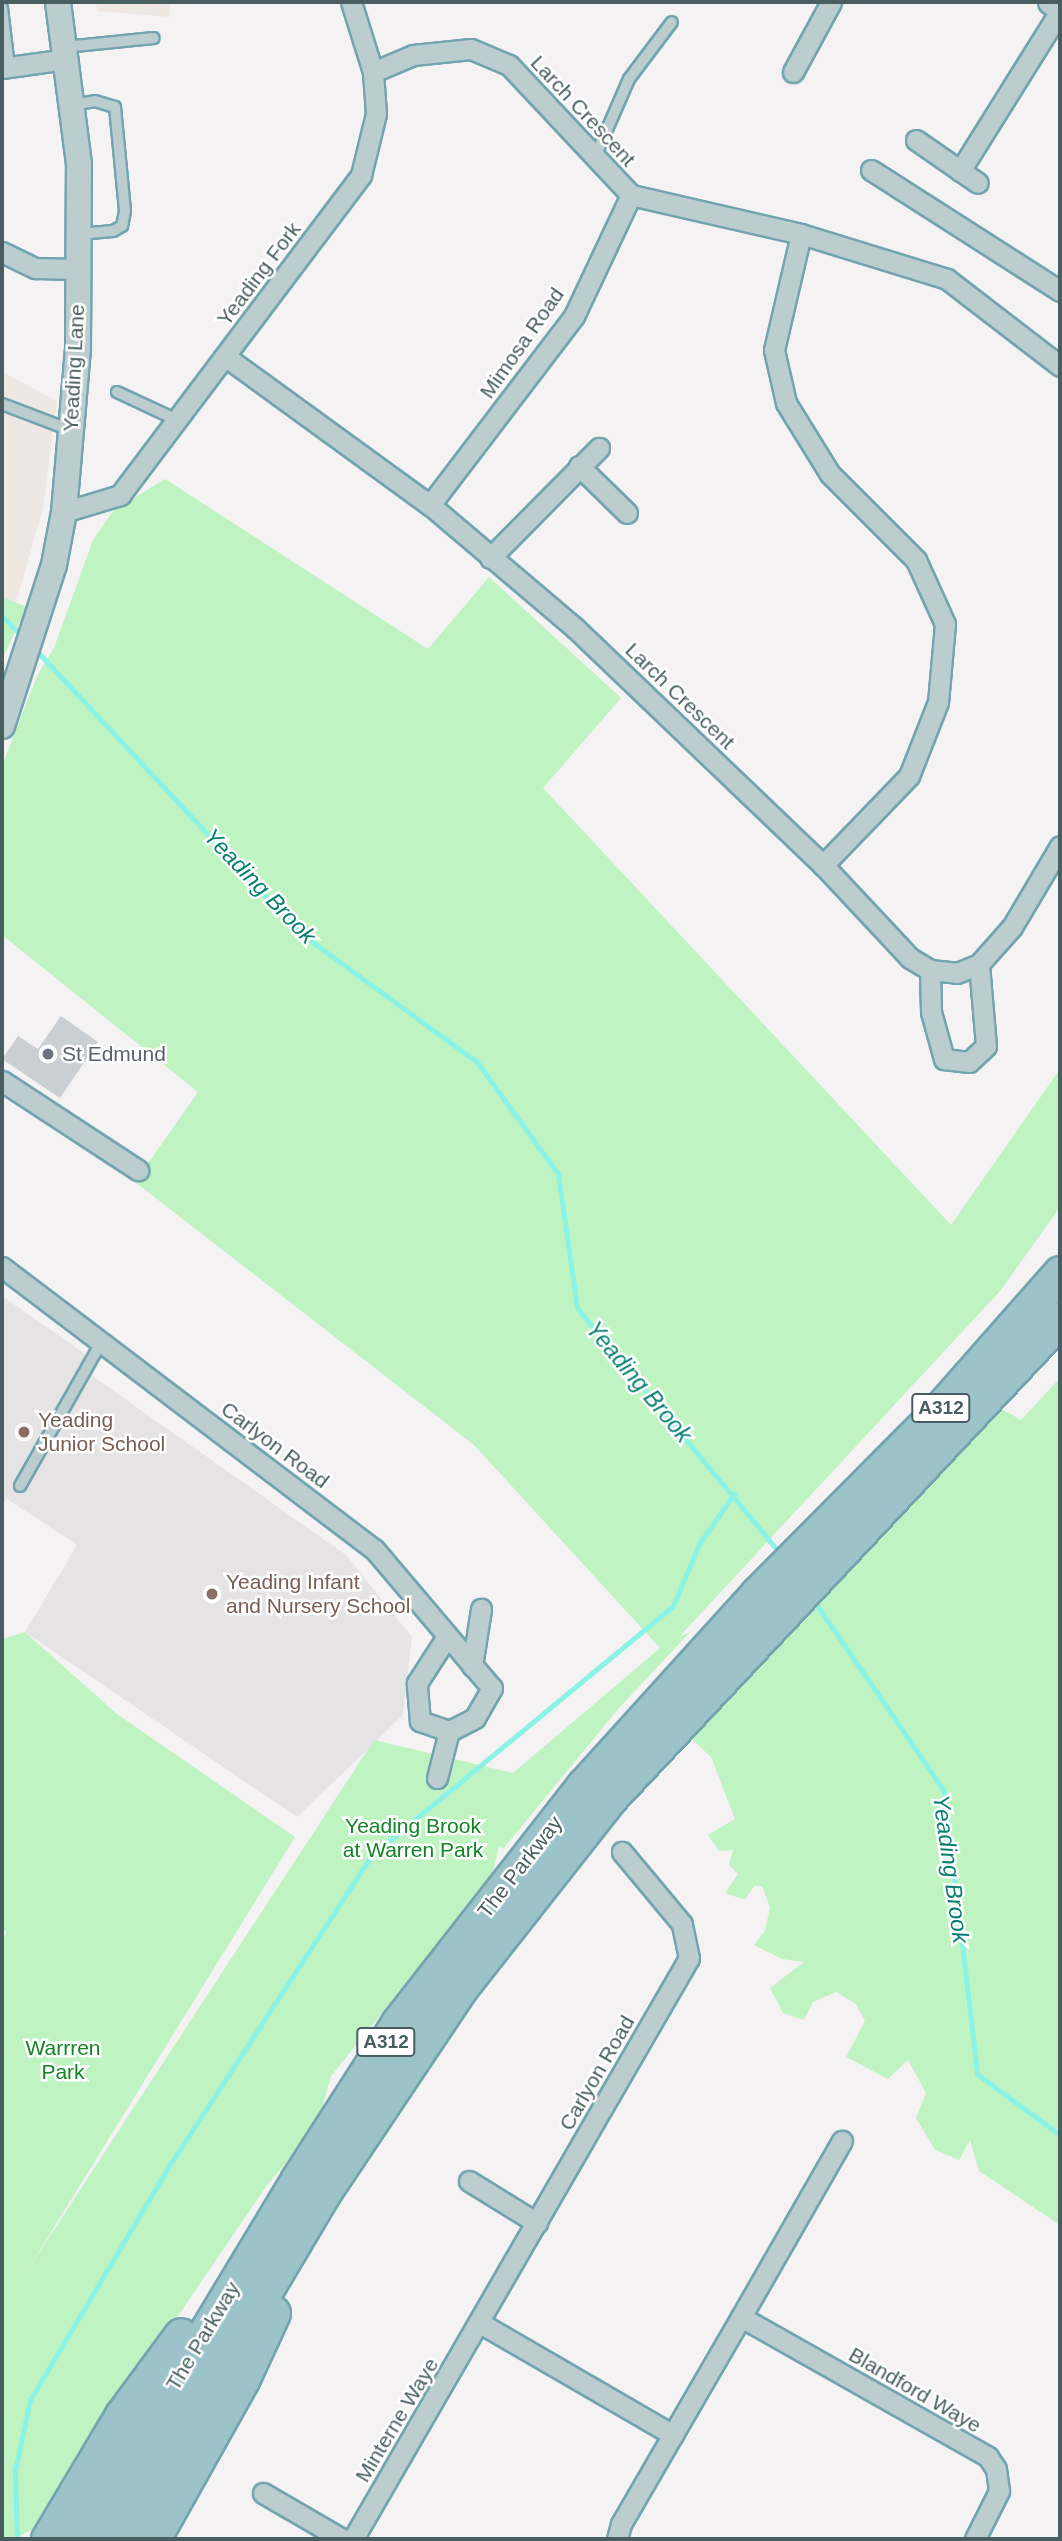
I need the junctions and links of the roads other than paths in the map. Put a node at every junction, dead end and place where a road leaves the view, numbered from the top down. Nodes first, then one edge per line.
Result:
1 (58, 2) edge
2 (351, 2) edge
3 (831, 2) edge
4 (1051, 2) edge
5 (2, 8) edge
6 (1060, 9) edge
7 (672, 22) dead end
8 (154, 38) dead end
9 (65, 53) junction
10 (5, 68) edge
11 (373, 72) junction
12 (793, 72) dead end
13 (72, 105) junction
14 (916, 140) dead end
15 (596, 157) junction
16 (871, 170) dead end
17 (960, 171) junction
18 (978, 183) dead end
19 (631, 195) junction
20 (78, 234) junction
21 (801, 234) junction
22 (2, 252) edge
23 (78, 269) junction
24 (1060, 290) edge
25 (226, 356) junction
26 (1060, 366) edge
27 (117, 392) dead end
28 (2, 404) edge
29 (177, 420) junction
30 (71, 430) junction
31 (599, 448) dead end
32 (579, 466) junction
33 (430, 505) junction
34 (64, 512) junction
35 (627, 513) dead end
36 (491, 558) junction
37 (2, 726) edge
38 (1060, 846) edge
39 (823, 865) junction
40 (979, 964) junction
41 (930, 970) junction
42 (2, 1081) edge
43 (138, 1170) dead end
44 (2, 1267) edge
45 (1060, 1273) edge
46 (1060, 1319) edge
47 (102, 1341) junction
48 (20, 1486) dead end
49 (827, 1544) junction
50 (481, 1609) dead end
51 (446, 1638) junction
52 (472, 1666) junction
53 (449, 1731) junction
54 (437, 1778) dead end
55 (622, 1852) dead end
56 (842, 2141) dead end
57 (469, 2181) dead end
58 (310, 2187) junction
59 (537, 2223) junction
60 (741, 2317) junction
61 (480, 2323) junction
62 (673, 2435) junction
63 (263, 2493) dead end
64 (48, 2539) edge
65 (81, 2539) edge
66 (118, 2539) edge
67 (153, 2539) edge
68 (342, 2539) edge
69 (353, 2539) edge
70 (617, 2539) edge
71 (975, 2539) edge

1 - 9 street, Yeading Lane
2 - 11 street, Yeading Fork
3 - 12 street
4 - 6 street
5 - 10 lane
6 - 17 street
7 - 15 lane
8 - 9 lane
9 - 10 street
9 - 13 street, Yeading Lane
11 - 15 street, Larch Crescent
11 - 25 street, Yeading Fork
13 - 20 street, Yeading Lane
13 - 20 lane
14 - 17 street
15 - 19 street, Larch Crescent
16 - 24 street
17 - 18 street
19 - 21 street, Larch Crescent
19 - 33 street, Mimosa Road
20 - 23 street, Yeading Lane
21 - 26 street, Larch Crescent
21 - 39 street
22 - 23 street
23 - 30 street, Yeading Lane
25 - 29 street, Yeading Fork
25 - 33 street, Larch Crescent
27 - 29 lane
28 - 30 lane
29 - 34 street, Yeading Fork
30 - 34 street, Yeading Lane
31 - 32 street
32 - 35 street
32 - 36 street
33 - 36 street, Larch Crescent
34 - 37 street, Yeading Lane
36 - 39 street, Larch Crescent
38 - 40 street
39 - 41 street, Larch Crescent
40 - 41 street
40 - 41 street
42 - 43 street
44 - 47 street, Carlyon Road
45 - 49 highway, The Parkway / A312
46 - 49 highway, The Parkway / A312
47 - 48 lane
47 - 51 street, Carlyon Road
49 - 58 highway, The Parkway / A312
50 - 52 street
51 - 52 street, Carlyon Road
51 - 53 street
52 - 53 street, Carlyon Road
53 - 54 street
55 - 59 street, Carlyon Road
56 - 60 street
57 - 59 street
58 - 64 highway, A312
58 - 65 highway, The Parkway / A312
58 - 66 highway, The Parkway / A312
58 - 67 highway, A312
59 - 61 street, Carlyon Road
60 - 62 street
60 - 71 street, Blandford Waye
61 - 62 street
61 - 69 street, Minterne Waye
62 - 70 street
63 - 68 street

